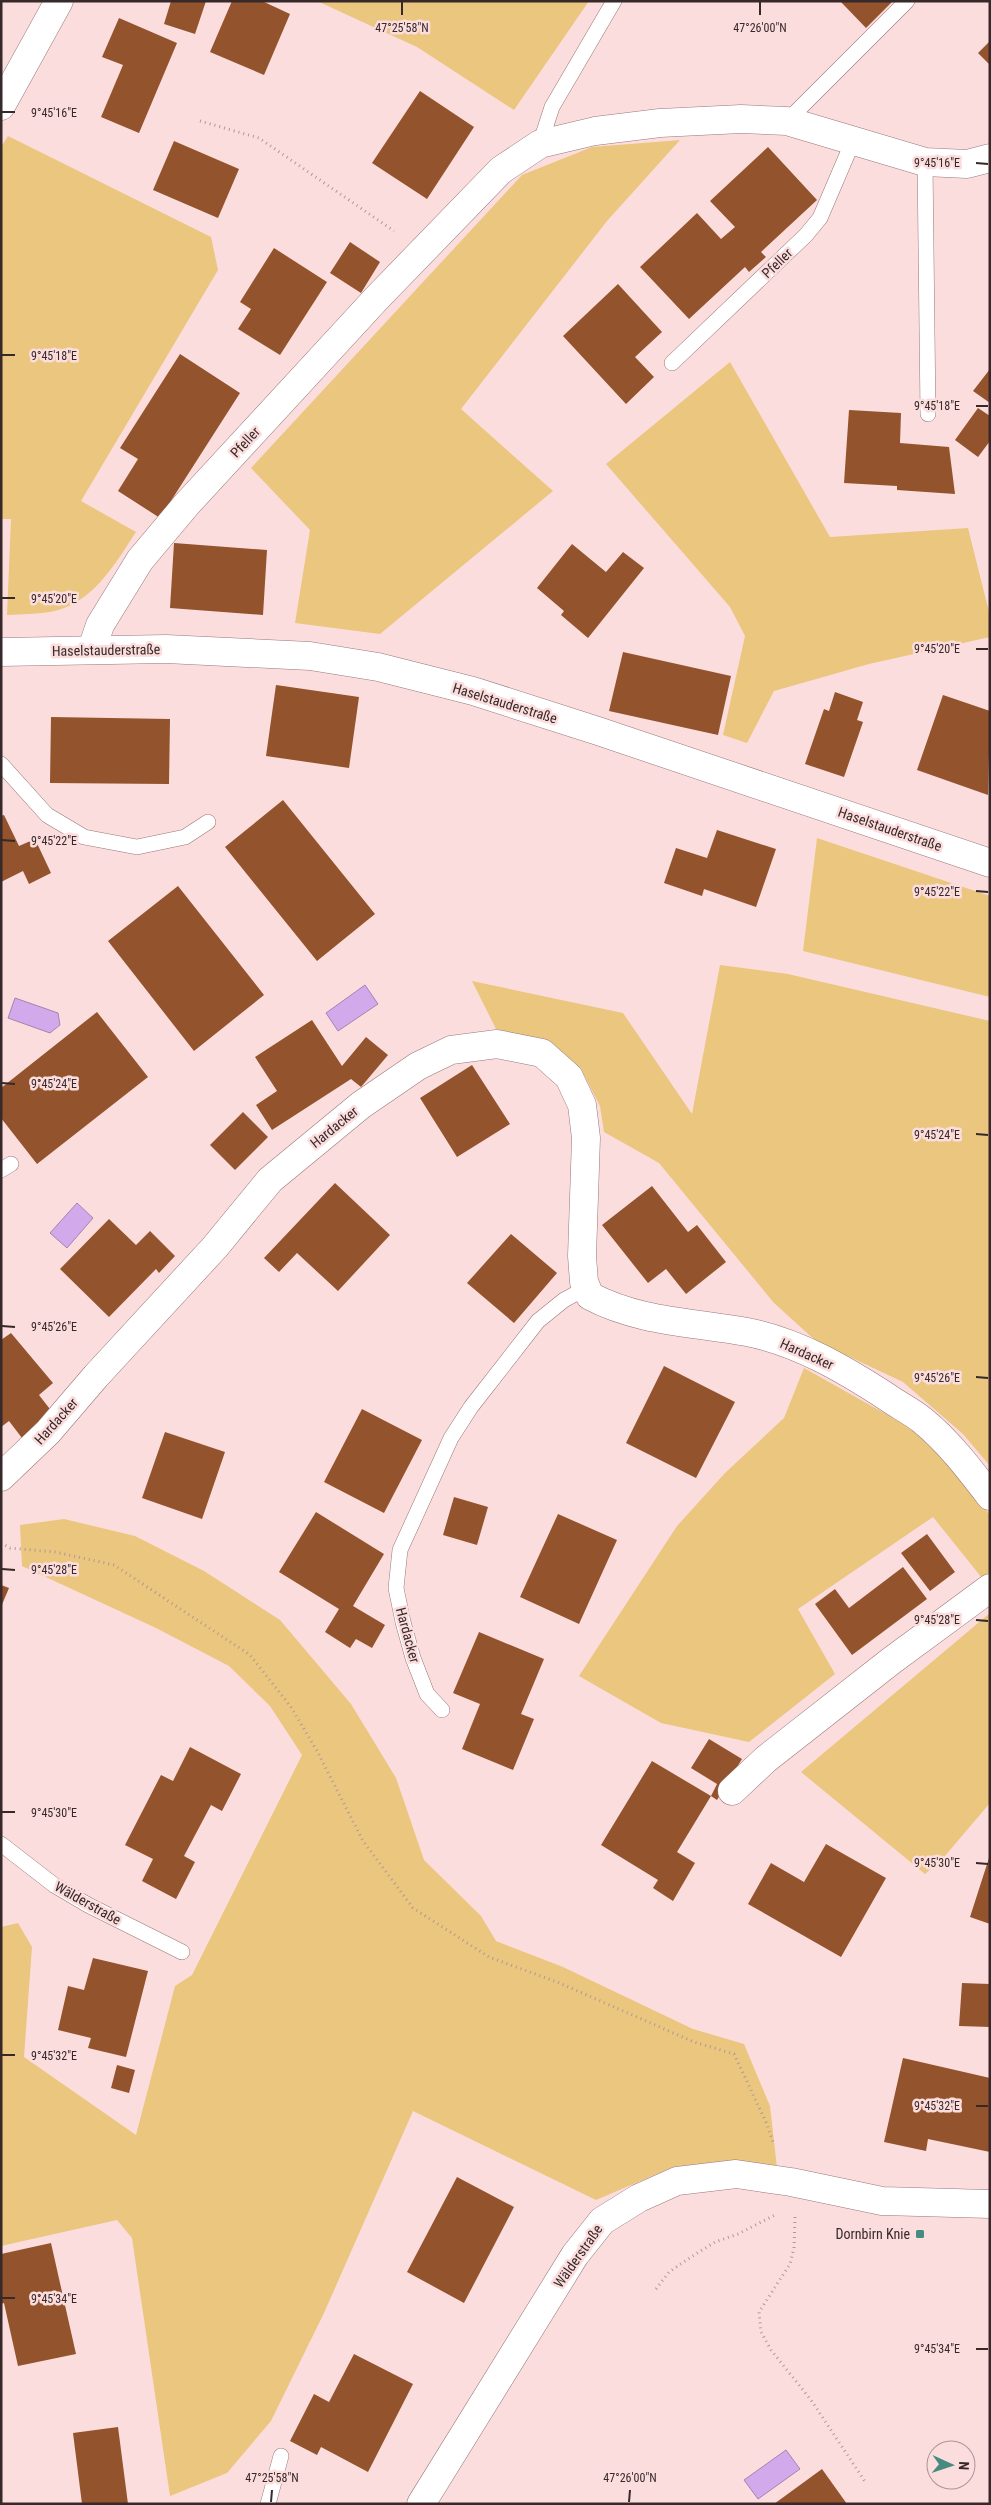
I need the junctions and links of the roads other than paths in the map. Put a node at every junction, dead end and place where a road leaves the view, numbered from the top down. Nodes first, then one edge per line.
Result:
1 (59, 1) edge
2 (614, 1) edge
3 (907, 1) edge
4 (1, 106) edge
5 (787, 121) junction
6 (852, 141) junction
7 (540, 144) junction
8 (990, 158) edge
9 (925, 162) junction
10 (672, 363) dead end
11 (928, 414) dead end
12 (92, 649) junction
13 (1, 652) edge
14 (1, 764) edge
15 (208, 822) dead end
16 (990, 863) edge
17 (586, 1288) junction
18 (1, 1477) edge
19 (990, 1496) edge
20 (990, 1588) edge
21 (442, 1710) dead end
22 (732, 1791) dead end
23 (1, 1844) edge
24 (182, 1952) dead end
25 (990, 2204) edge
26 (281, 2456) dead end
27 (268, 2504) edge
28 (421, 2504) edge

1 - 4 street
2 - 7 lane
3 - 5 lane
5 - 6 street, Pfeller
5 - 7 street, Pfeller
6 - 9 street, Pfeller
6 - 10 lane, Pfeller
7 - 12 street, Pfeller
8 - 9 street, Pfeller
9 - 11 lane
12 - 13 street, Haselstauderstraße
12 - 16 street, Haselstauderstraße
14 - 15 lane
17 - 18 street, Hardacker
17 - 19 street, Hardacker
17 - 21 lane, Hardacker
20 - 22 street
23 - 24 lane, Wälderstraße
25 - 28 street, Wälderstraße
26 - 27 lane

